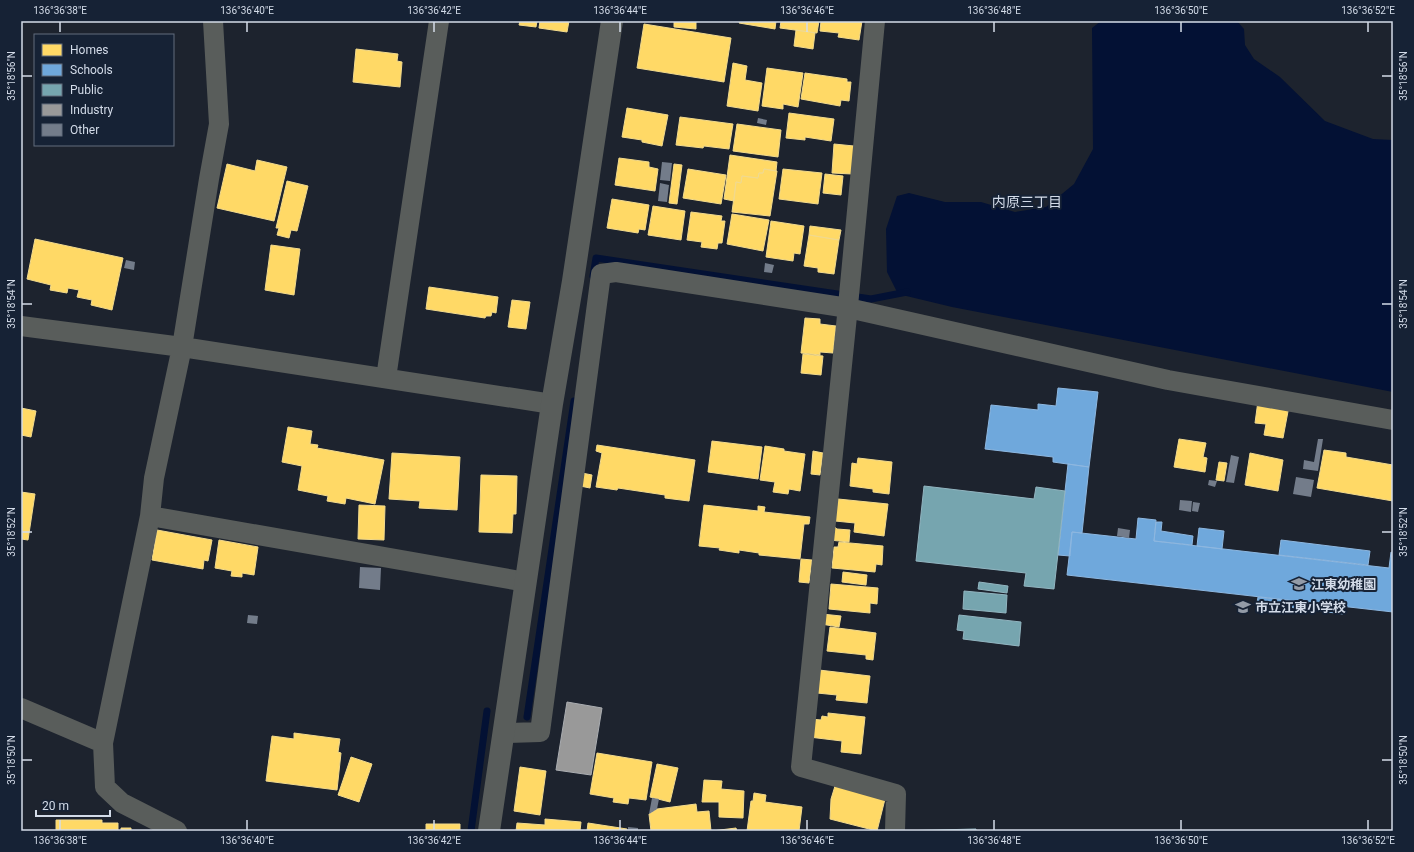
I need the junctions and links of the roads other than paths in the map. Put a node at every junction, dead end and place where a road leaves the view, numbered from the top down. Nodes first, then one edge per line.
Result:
1 (213, 21) edge
2 (438, 21) edge
3 (612, 21) edge
4 (875, 21) edge
5 (848, 307) junction
6 (21, 326) edge
7 (182, 347) junction
8 (386, 378) junction
9 (552, 404) junction
10 (1393, 420) edge
11 (150, 516) junction
12 (526, 582) junction
13 (21, 708) edge
14 (504, 733) junction
15 (103, 743) junction
16 (177, 831) edge
17 (489, 831) edge
18 (895, 831) edge

1 - 7 street
2 - 8 street
3 - 9 street
4 - 5 street
5 - 10 street
5 - 14 street
5 - 18 street
6 - 7 street
7 - 8 street
7 - 11 street
8 - 9 street
9 - 12 street
11 - 12 street
11 - 15 street
12 - 14 street
13 - 15 street
14 - 17 street
15 - 16 street

